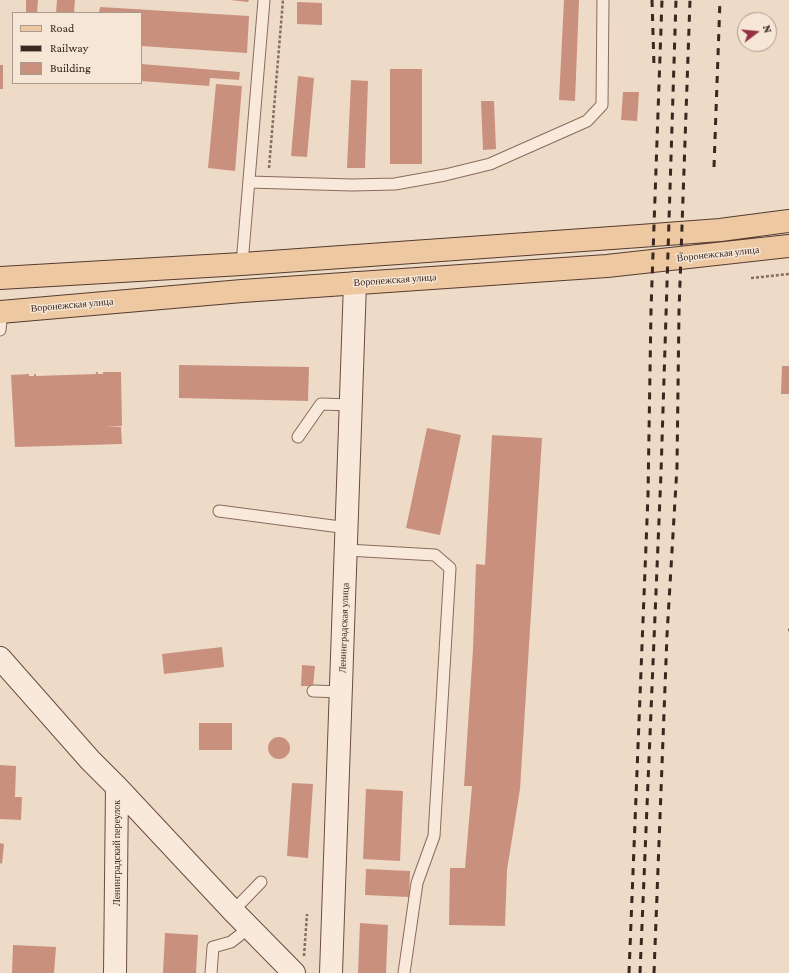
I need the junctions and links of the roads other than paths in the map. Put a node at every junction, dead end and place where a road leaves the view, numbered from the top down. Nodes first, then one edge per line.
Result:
1 (264, 0) edge
2 (603, 0) edge
3 (249, 182) junction
4 (789, 221) edge
5 (789, 246) edge
6 (242, 264) junction
7 (0, 278) edge
8 (355, 283) junction
9 (1, 318) edge
10 (351, 405) junction
11 (298, 437) dead end
12 (219, 511) dead end
13 (348, 528) junction
14 (347, 550) junction
15 (0, 658) edge
16 (313, 691) dead end
17 (342, 692) junction
18 (117, 787) junction
19 (261, 882) dead end
20 (233, 911) junction
21 (249, 928) junction
22 (299, 965) edge
23 (115, 973) edge
24 (211, 973) edge
25 (331, 973) edge
26 (404, 973) edge

1 - 3 lane
2 - 3 lane
3 - 6 lane
4 - 6 main road
5 - 8 main road, Воронежская улица
6 - 7 main road
8 - 9 main road, Воронежская улица
8 - 10 street, Ленинградская улица
10 - 11 lane
10 - 13 street, Ленинградская улица
12 - 13 lane
13 - 14 street, Ленинградская улица
14 - 17 street, Ленинградская улица
14 - 26 lane
15 - 18 street, Ленинградский переулок
16 - 17 lane
17 - 25 street, Ленинградская улица
18 - 20 street
18 - 23 street, Ленинградский переулок
19 - 20 lane
20 - 21 street
21 - 22 street
21 - 24 lane

